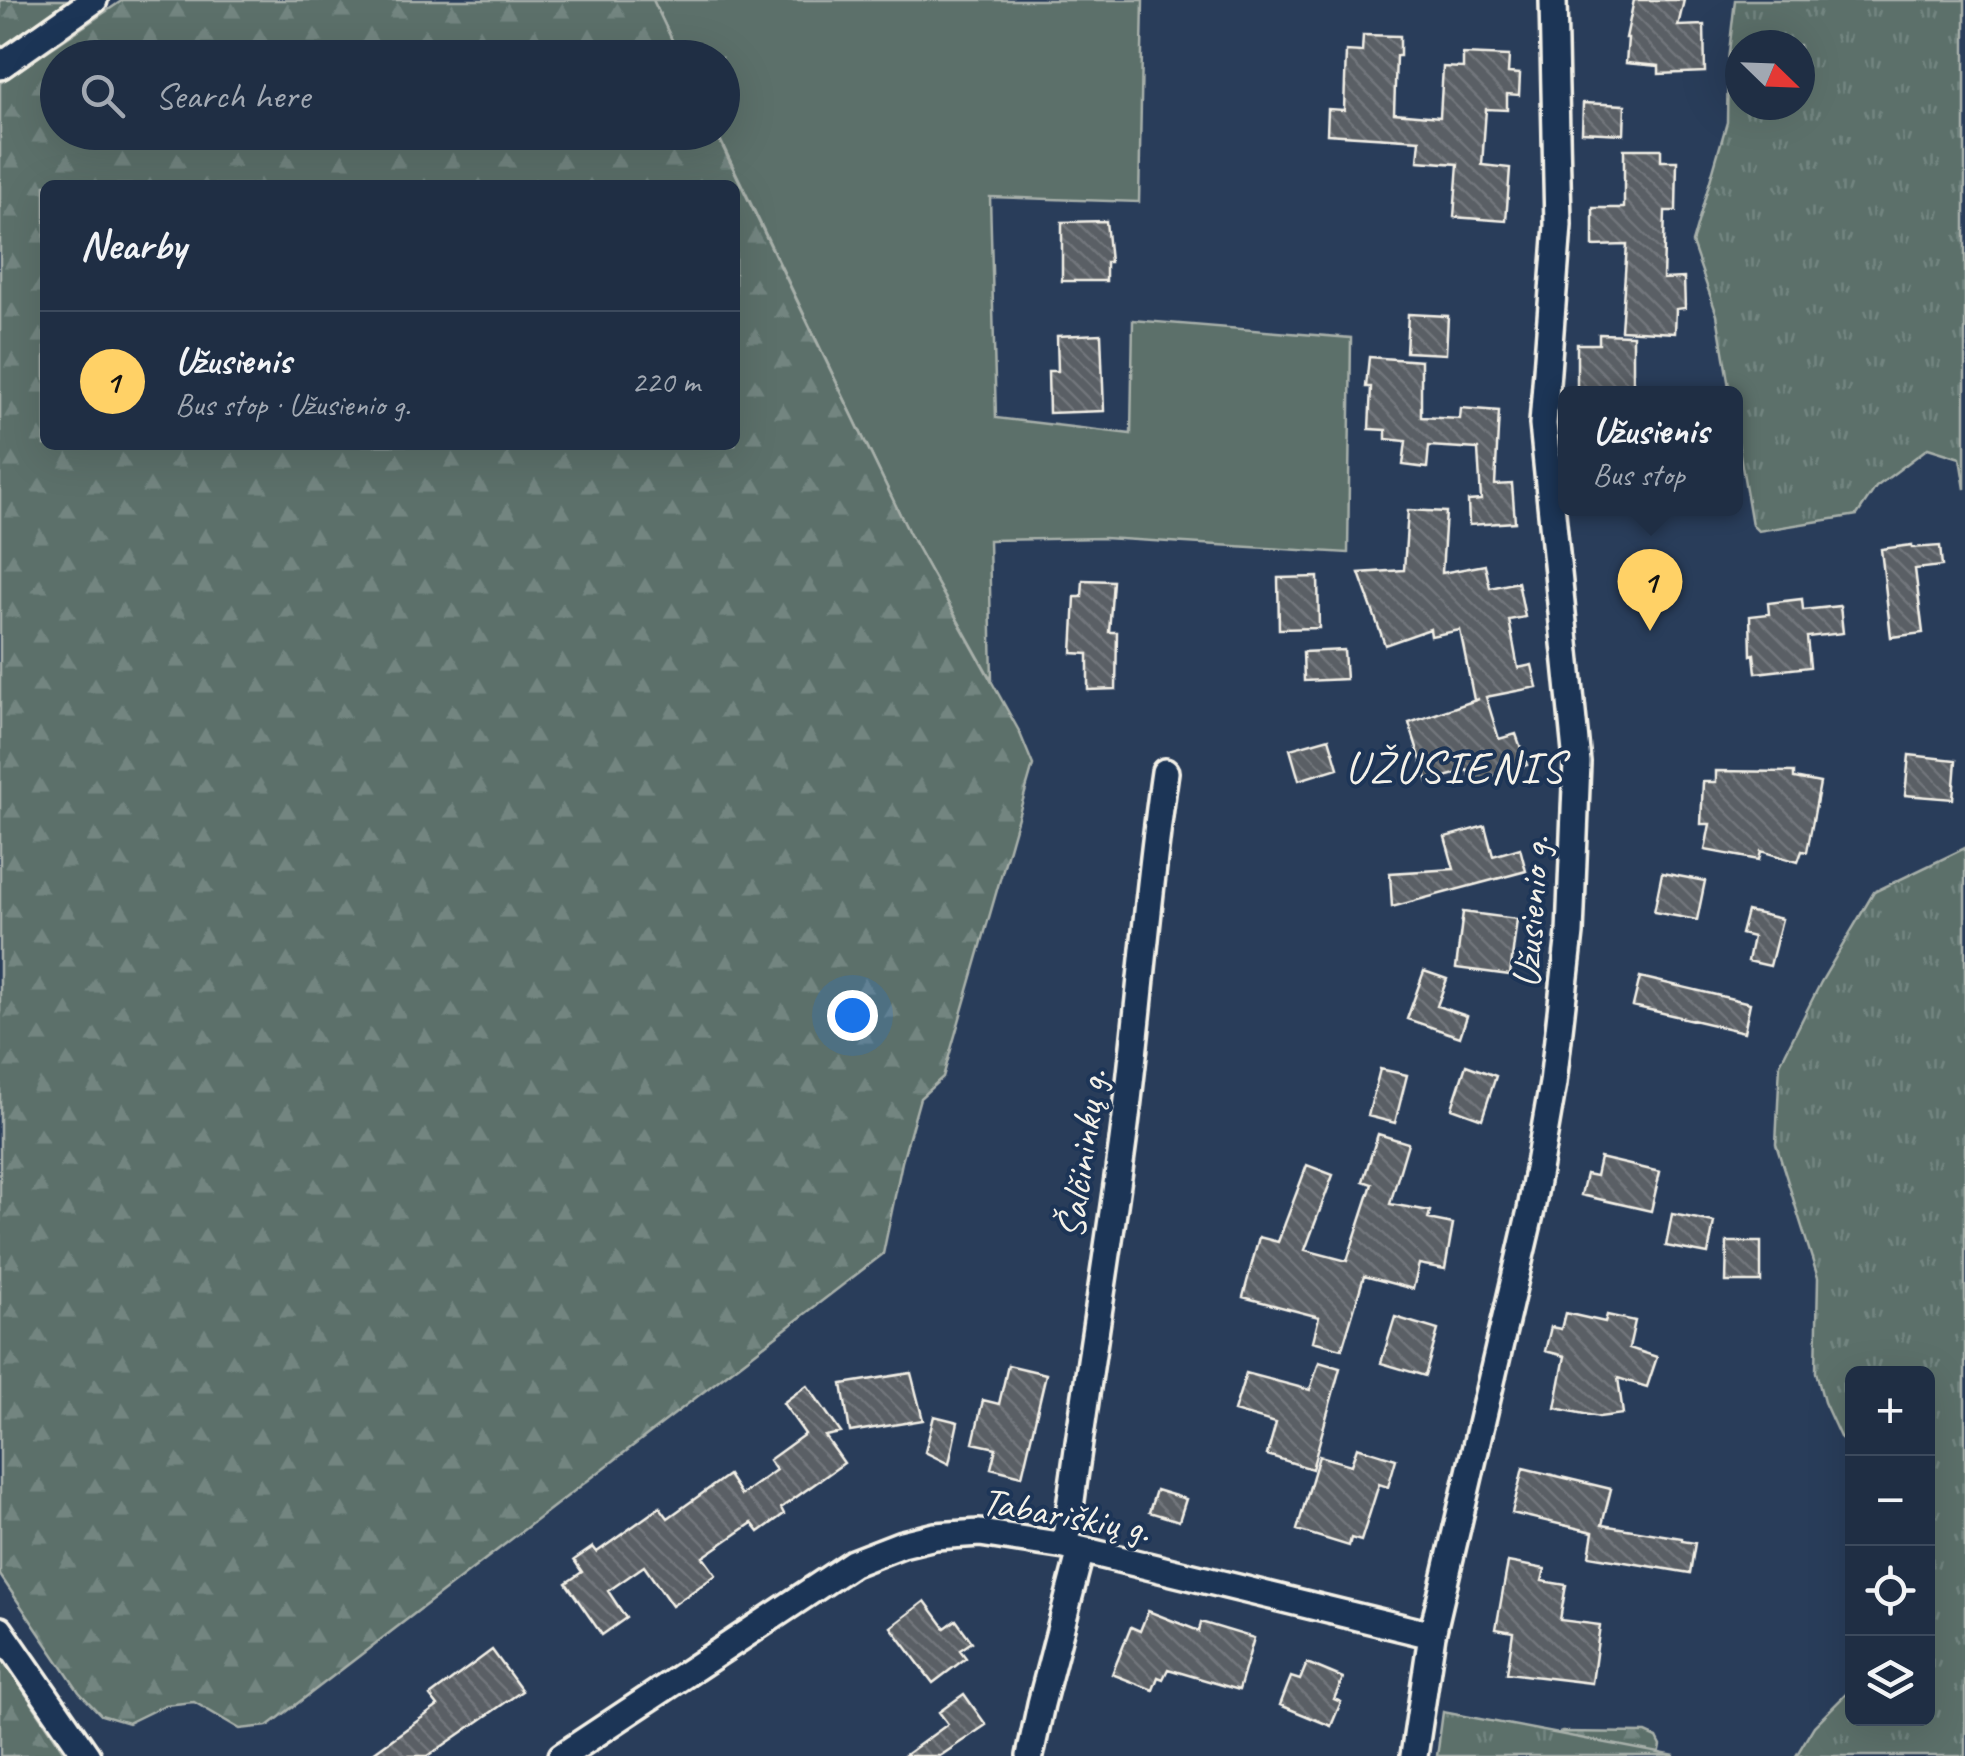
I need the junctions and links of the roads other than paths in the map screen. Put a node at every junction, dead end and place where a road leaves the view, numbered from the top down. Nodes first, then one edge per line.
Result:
1 (94, 0) edge
2 (1553, 0) edge
3 (0, 66) edge
4 (1165, 772) dead end
5 (1074, 1548) junction
6 (4, 1635) edge
7 (1432, 1635) junction
8 (87, 1756) edge
9 (562, 1756) edge
10 (1030, 1756) edge
11 (1414, 1756) edge

1 - 3 street
2 - 7 street, Užusienio g.
4 - 5 street, Šalčininkų g.
5 - 7 street, Tabariškių g.
5 - 9 street, Tabariškių g.
5 - 10 street, Šalčininkų g.
6 - 8 street
7 - 11 street, Užusienio g.

